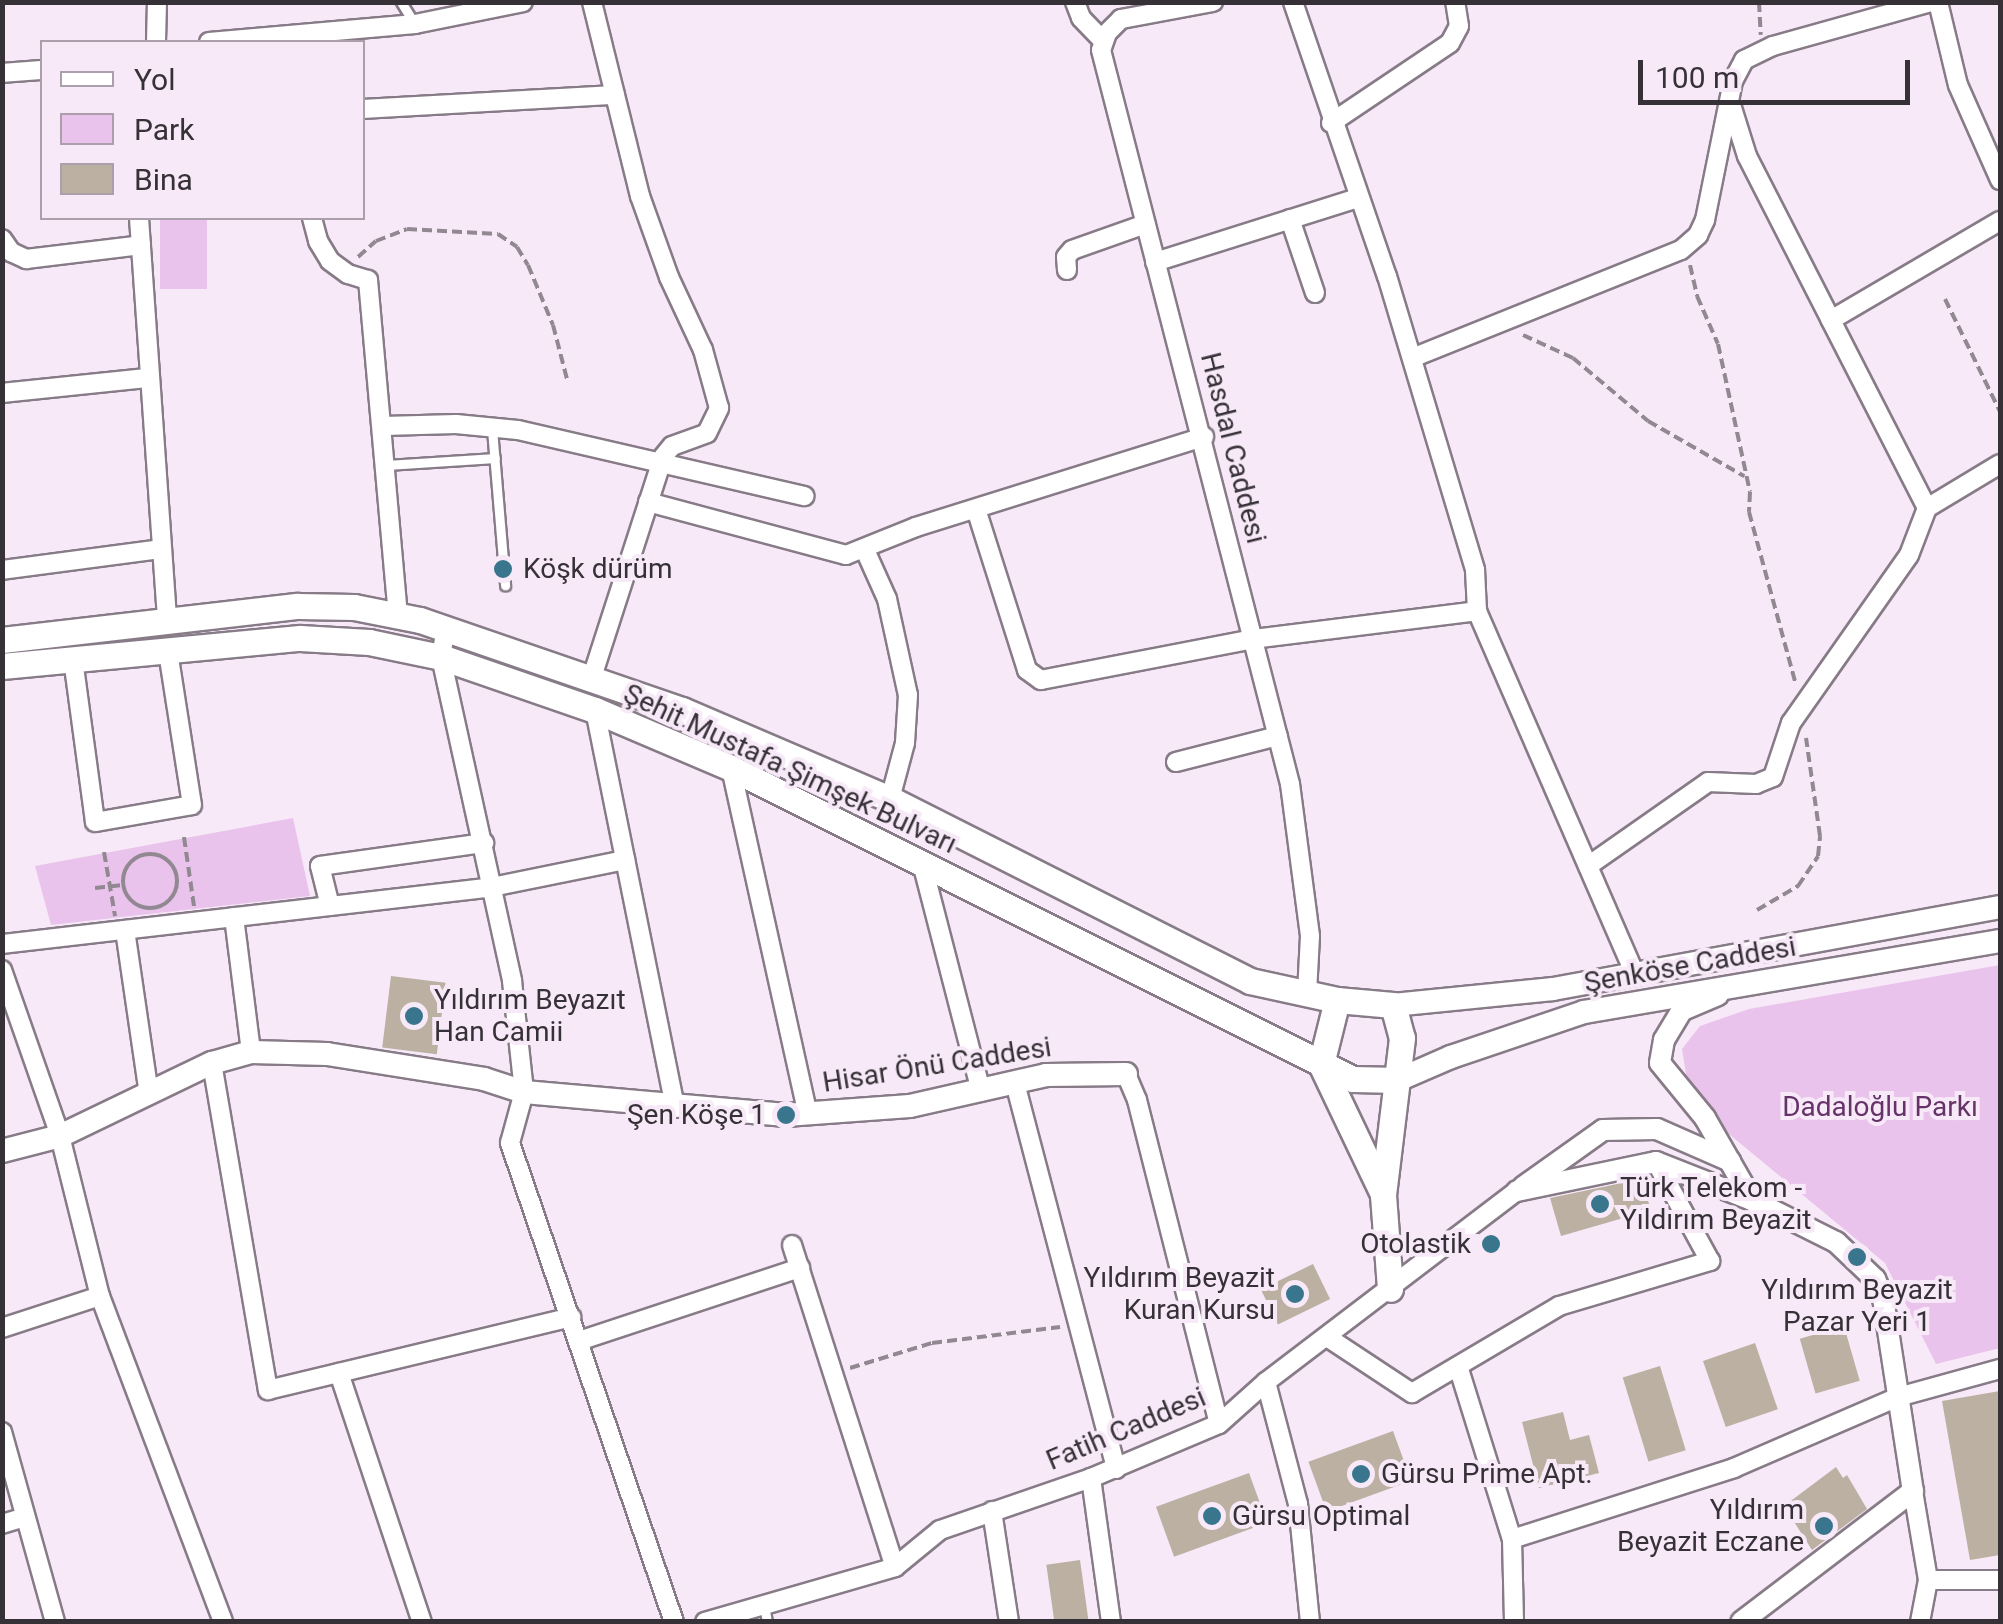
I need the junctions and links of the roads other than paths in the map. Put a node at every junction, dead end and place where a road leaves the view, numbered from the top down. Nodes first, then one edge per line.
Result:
1 (157, 2) edge
2 (401, 2) edge
3 (523, 2) edge
4 (592, 2) edge
5 (1075, 2) edge
6 (1213, 2) edge
7 (1293, 2) edge
8 (1455, 2) edge
9 (1934, 2) edge
10 (415, 24) junction
11 (156, 40) edge
12 (232, 40) edge
13 (1104, 41) junction
14 (40, 70) edge
15 (2, 74) edge
16 (616, 94) junction
17 (1731, 106) junction
18 (365, 109) edge
19 (1331, 123) junction
20 (2000, 180) edge
21 (1358, 198) junction
22 (1290, 219) junction
23 (140, 220) edge
24 (313, 220) edge
25 (2000, 221) edge
26 (1146, 224) junction
27 (2, 238) edge
28 (141, 245) junction
29 (1155, 262) junction
30 (1067, 270) dead end
31 (1315, 293) dead end
32 (1830, 320) junction
33 (1412, 358) junction
34 (147, 378) junction
35 (2, 393) edge
36 (383, 426) junction
37 (492, 426) junction
38 (1204, 437) junction
39 (495, 458) junction
40 (660, 463) junction
41 (2000, 464) edge
42 (387, 465) junction
43 (804, 496) dead end
44 (648, 502) junction
45 (1927, 508) junction
46 (976, 509) junction
47 (161, 550) junction
48 (865, 550) junction
49 (2, 570) edge
50 (504, 584) dead end
51 (1476, 610) junction
52 (398, 614) junction
53 (167, 621) junction
54 (446, 628) junction
55 (1253, 639) junction
56 (2, 640) edge
57 (168, 651) junction
58 (441, 657) junction
59 (73, 658) junction
60 (2, 666) edge
61 (592, 677) junction
62 (596, 710) junction
63 (1278, 736) junction
64 (1176, 762) dead end
65 (731, 768) junction
66 (890, 800) junction
67 (484, 843) junction
68 (626, 860) junction
69 (922, 864) junction
70 (1588, 866) junction
71 (492, 888) junction
72 (330, 906) junction
73 (2000, 908) edge
74 (234, 917) junction
75 (121, 930) junction
76 (2000, 941) edge
77 (2, 944) edge
78 (2, 970) edge
79 (1635, 974) junction
80 (1738, 986) junction
81 (1306, 993) junction
82 (1337, 1000) junction
83 (1393, 1005) junction
84 (251, 1052) junction
85 (212, 1064) junction
86 (1322, 1064) junction
87 (1126, 1074) joint
88 (1398, 1080) junction
89 (1014, 1083) junction
90 (981, 1091) junction
91 (524, 1092) junction
92 (149, 1094) junction
93 (675, 1108) junction
94 (808, 1115) junction
95 (60, 1136) junction
96 (2, 1151) edge
97 (1730, 1161) junction
98 (1656, 1162) junction
99 (1517, 1191) junction
100 (1383, 1195) junction
101 (1752, 1200) junction
102 (792, 1246) dead end
103 (800, 1268) junction
104 (1390, 1289) junction
105 (100, 1296) junction
106 (571, 1317) junction
107 (2, 1328) edge
108 (1326, 1337) junction
109 (579, 1341) junction
110 (1458, 1366) junction
111 (2000, 1370) edge
112 (339, 1373) junction
113 (1266, 1382) junction
114 (1898, 1398) junction
115 (1219, 1424) junction
116 (2, 1432) edge
117 (1116, 1469) junction
118 (1091, 1478) junction
119 (1913, 1491) junction
120 (992, 1511) junction
121 (25, 1517) junction
122 (2, 1524) edge
123 (1512, 1539) junction
124 (895, 1567) junction
125 (1928, 1580) junction
126 (2000, 1580) edge
127 (765, 1613) edge
128 (1751, 1618) edge
129 (55, 1622) edge
130 (222, 1622) edge
131 (422, 1622) edge
132 (674, 1622) edge
133 (706, 1622) edge
134 (1010, 1622) edge
135 (1111, 1622) edge
136 (1310, 1622) edge
137 (1514, 1622) edge
138 (1920, 1622) edge

1 - 11 street
2 - 10 lane
3 - 10 street
4 - 16 street
5 - 13 street
6 - 13 street
7 - 19 street
8 - 19 street
9 - 17 street
9 - 20 street
10 - 12 street
13 - 26 street, Hasdal Caddesi
14 - 15 street
16 - 18 street
16 - 40 street
17 - 32 street
17 - 33 street
19 - 21 street
21 - 22 street
21 - 33 street
22 - 29 street
22 - 31 street
23 - 28 street
24 - 36 street
25 - 32 street
26 - 29 street, Hasdal Caddesi
26 - 30 street
27 - 28 street
28 - 34 street
29 - 38 street, Hasdal Caddesi
32 - 45 street
33 - 51 street
34 - 35 street
34 - 47 street
36 - 37 street
36 - 42 street
37 - 39 lane
37 - 40 street
38 - 46 street
38 - 55 street, Hasdal Caddesi
39 - 42 lane
39 - 50 lane
40 - 43 street
40 - 44 street
41 - 45 street
42 - 52 street
44 - 48 street
44 - 61 street
45 - 70 street
46 - 48 street
46 - 55 street
47 - 49 street
47 - 53 street
48 - 66 street
51 - 55 street
51 - 70 street
52 - 53 main road, Şehit Mustafa Şimşek Bulvarı
52 - 54 main road, Şehit Mustafa Şimşek Bulvarı
53 - 56 main road, Şehit Mustafa Şimşek Bulvarı
54 - 58 street
54 - 61 main road, Şehit Mustafa Şimşek Bulvarı
55 - 63 street, Hasdal Caddesi
57 - 58 main road, Şehit Mustafa Şimşek Bulvarı
57 - 59 main road, Şehit Mustafa Şimşek Bulvarı
57 - 59 street
58 - 62 main road, Şehit Mustafa Şimşek Bulvarı
58 - 67 street
59 - 60 main road, Şehit Mustafa Şimşek Bulvarı
61 - 66 main road, Şehit Mustafa Şimşek Bulvarı
62 - 65 main road, Şehit Mustafa Şimşek Bulvarı
62 - 68 street
63 - 64 street
63 - 81 street, Hasdal Caddesi
65 - 69 main road, Şehit Mustafa Şimşek Bulvarı
65 - 94 street
66 - 81 main road, Şehit Mustafa Şimşek Bulvarı
67 - 71 street
67 - 72 street
68 - 71 street
68 - 93 street
69 - 86 main road, Şehit Mustafa Şimşek Bulvarı
69 - 90 street
70 - 79 street
71 - 72 street
71 - 91 street
72 - 74 street
73 - 79 main road, Şenköse Caddesi
74 - 75 street
74 - 84 street
75 - 77 street
75 - 92 street
76 - 80 main road, Şenköse Caddesi
78 - 95 street
79 - 83 main road, Şenköse Caddesi
80 - 88 main road, Şenköse Caddesi
80 - 97 street
81 - 82 main road, Şehit Mustafa Şimşek Bulvarı
82 - 83 main road, Şehit Mustafa Şimşek Bulvarı
82 - 86 main road
83 - 88 main road
84 - 85 main road, Hisar Önü Caddesi
84 - 91 main road, Hisar Önü Caddesi
85 - 92 main road, Hisar Önü Caddesi
85 - 112 street
86 - 88 main road, Şehit Mustafa Şimşek Bulvarı
86 - 100 main road
87 - 89 main road, Hisar Önü Caddesi
87 - 115 street
88 - 100 main road
89 - 90 main road, Hisar Önü Caddesi
89 - 117 street
90 - 94 main road, Hisar Önü Caddesi
91 - 93 main road, Hisar Önü Caddesi
91 - 106 street
92 - 95 main road, Hisar Önü Caddesi
93 - 94 main road, Hisar Önü Caddesi
95 - 96 main road, Hisar Önü Caddesi
95 - 105 street
97 - 99 street
97 - 101 street
98 - 99 street
98 - 101 street
98 - 110 street
99 - 104 street, Fatih Caddesi
100 - 104 main road
101 - 114 street
102 - 103 street
103 - 109 street
103 - 124 street
104 - 108 street, Fatih Caddesi
105 - 107 street
105 - 130 street
106 - 109 street
106 - 112 street
108 - 110 street
108 - 113 street, Fatih Caddesi
109 - 132 street
110 - 123 street
111 - 114 street
112 - 131 street
113 - 115 street, Fatih Caddesi
113 - 136 street
114 - 119 street
114 - 123 street
115 - 117 street, Fatih Caddesi
116 - 121 street
117 - 118 street, Fatih Caddesi
118 - 120 street, Fatih Caddesi
118 - 135 street
119 - 125 street
119 - 128 street
120 - 124 street, Fatih Caddesi
120 - 134 street
121 - 122 street
121 - 129 street
123 - 137 street
124 - 127 street, Fatih Caddesi
125 - 126 street
125 - 138 street
127 - 133 street, Fatih Caddesi

